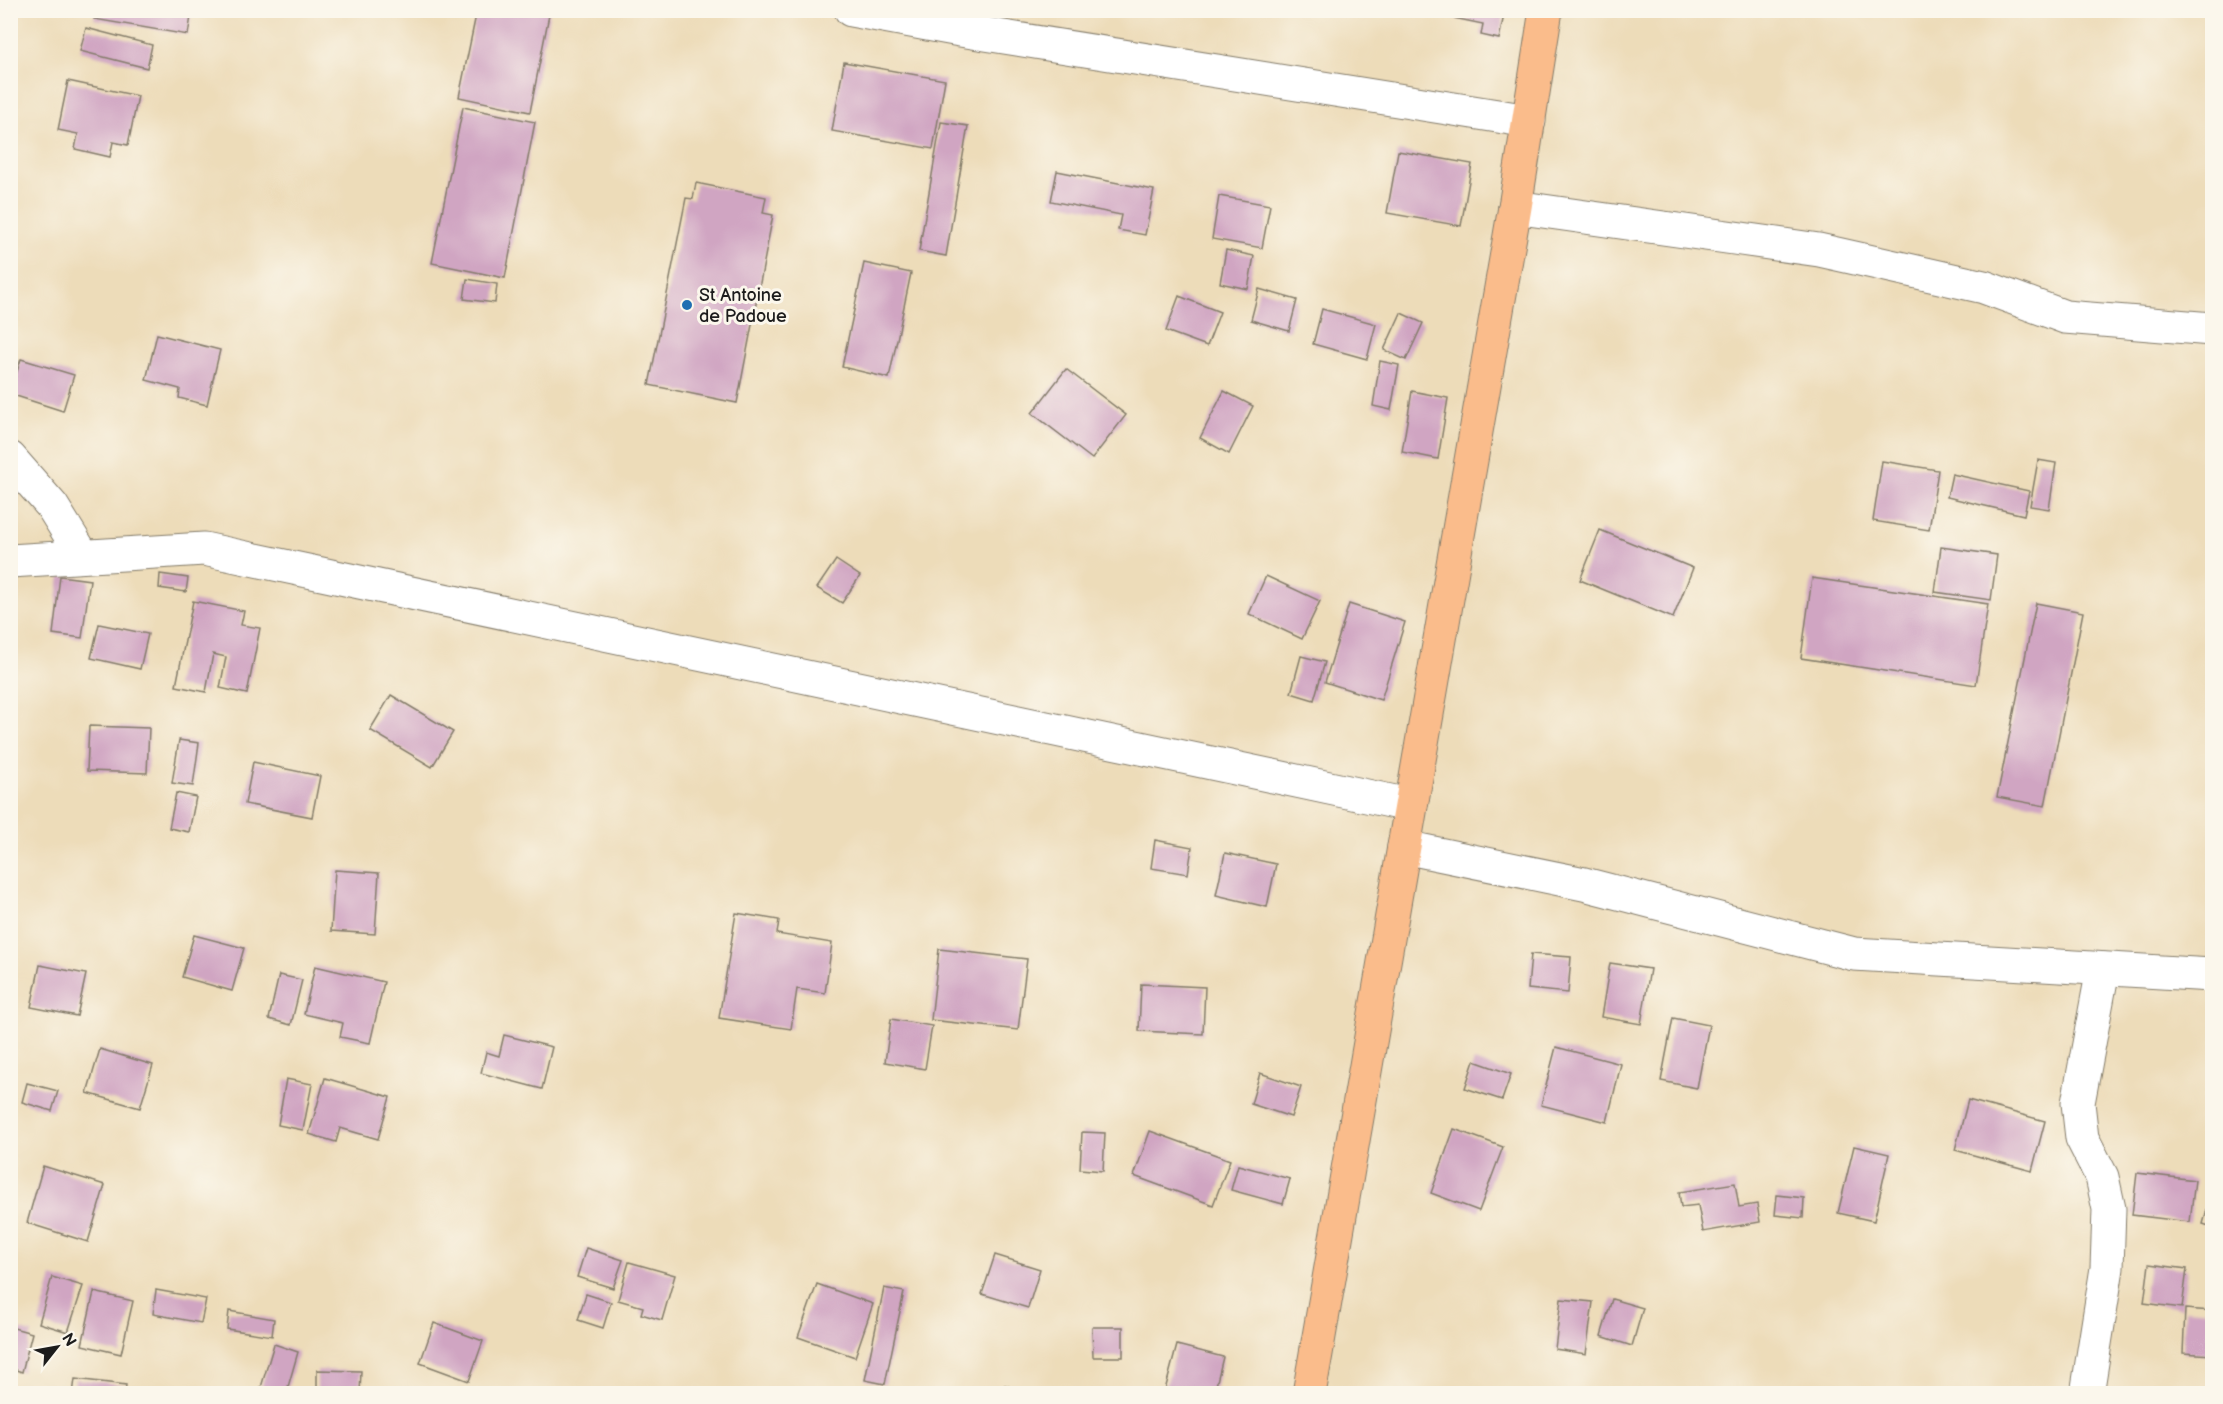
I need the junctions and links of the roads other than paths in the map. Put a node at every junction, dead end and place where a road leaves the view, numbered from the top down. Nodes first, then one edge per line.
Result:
1 (851, 10) edge
2 (1546, 10) edge
3 (1529, 121) junction
4 (1515, 207) junction
5 (2212, 329) edge
6 (10, 458) edge
7 (83, 556) junction
8 (10, 561) edge
9 (1409, 805) junction
10 (1404, 847) junction
11 (2103, 969) junction
12 (2212, 975) edge
13 (1309, 1394) edge
14 (2087, 1394) edge

1 - 3 street
2 - 3 main road
3 - 4 main road
4 - 5 street
4 - 9 main road
6 - 7 street
7 - 8 street
7 - 9 street
9 - 10 main road
10 - 11 street
10 - 13 main road
11 - 12 street
11 - 14 street

